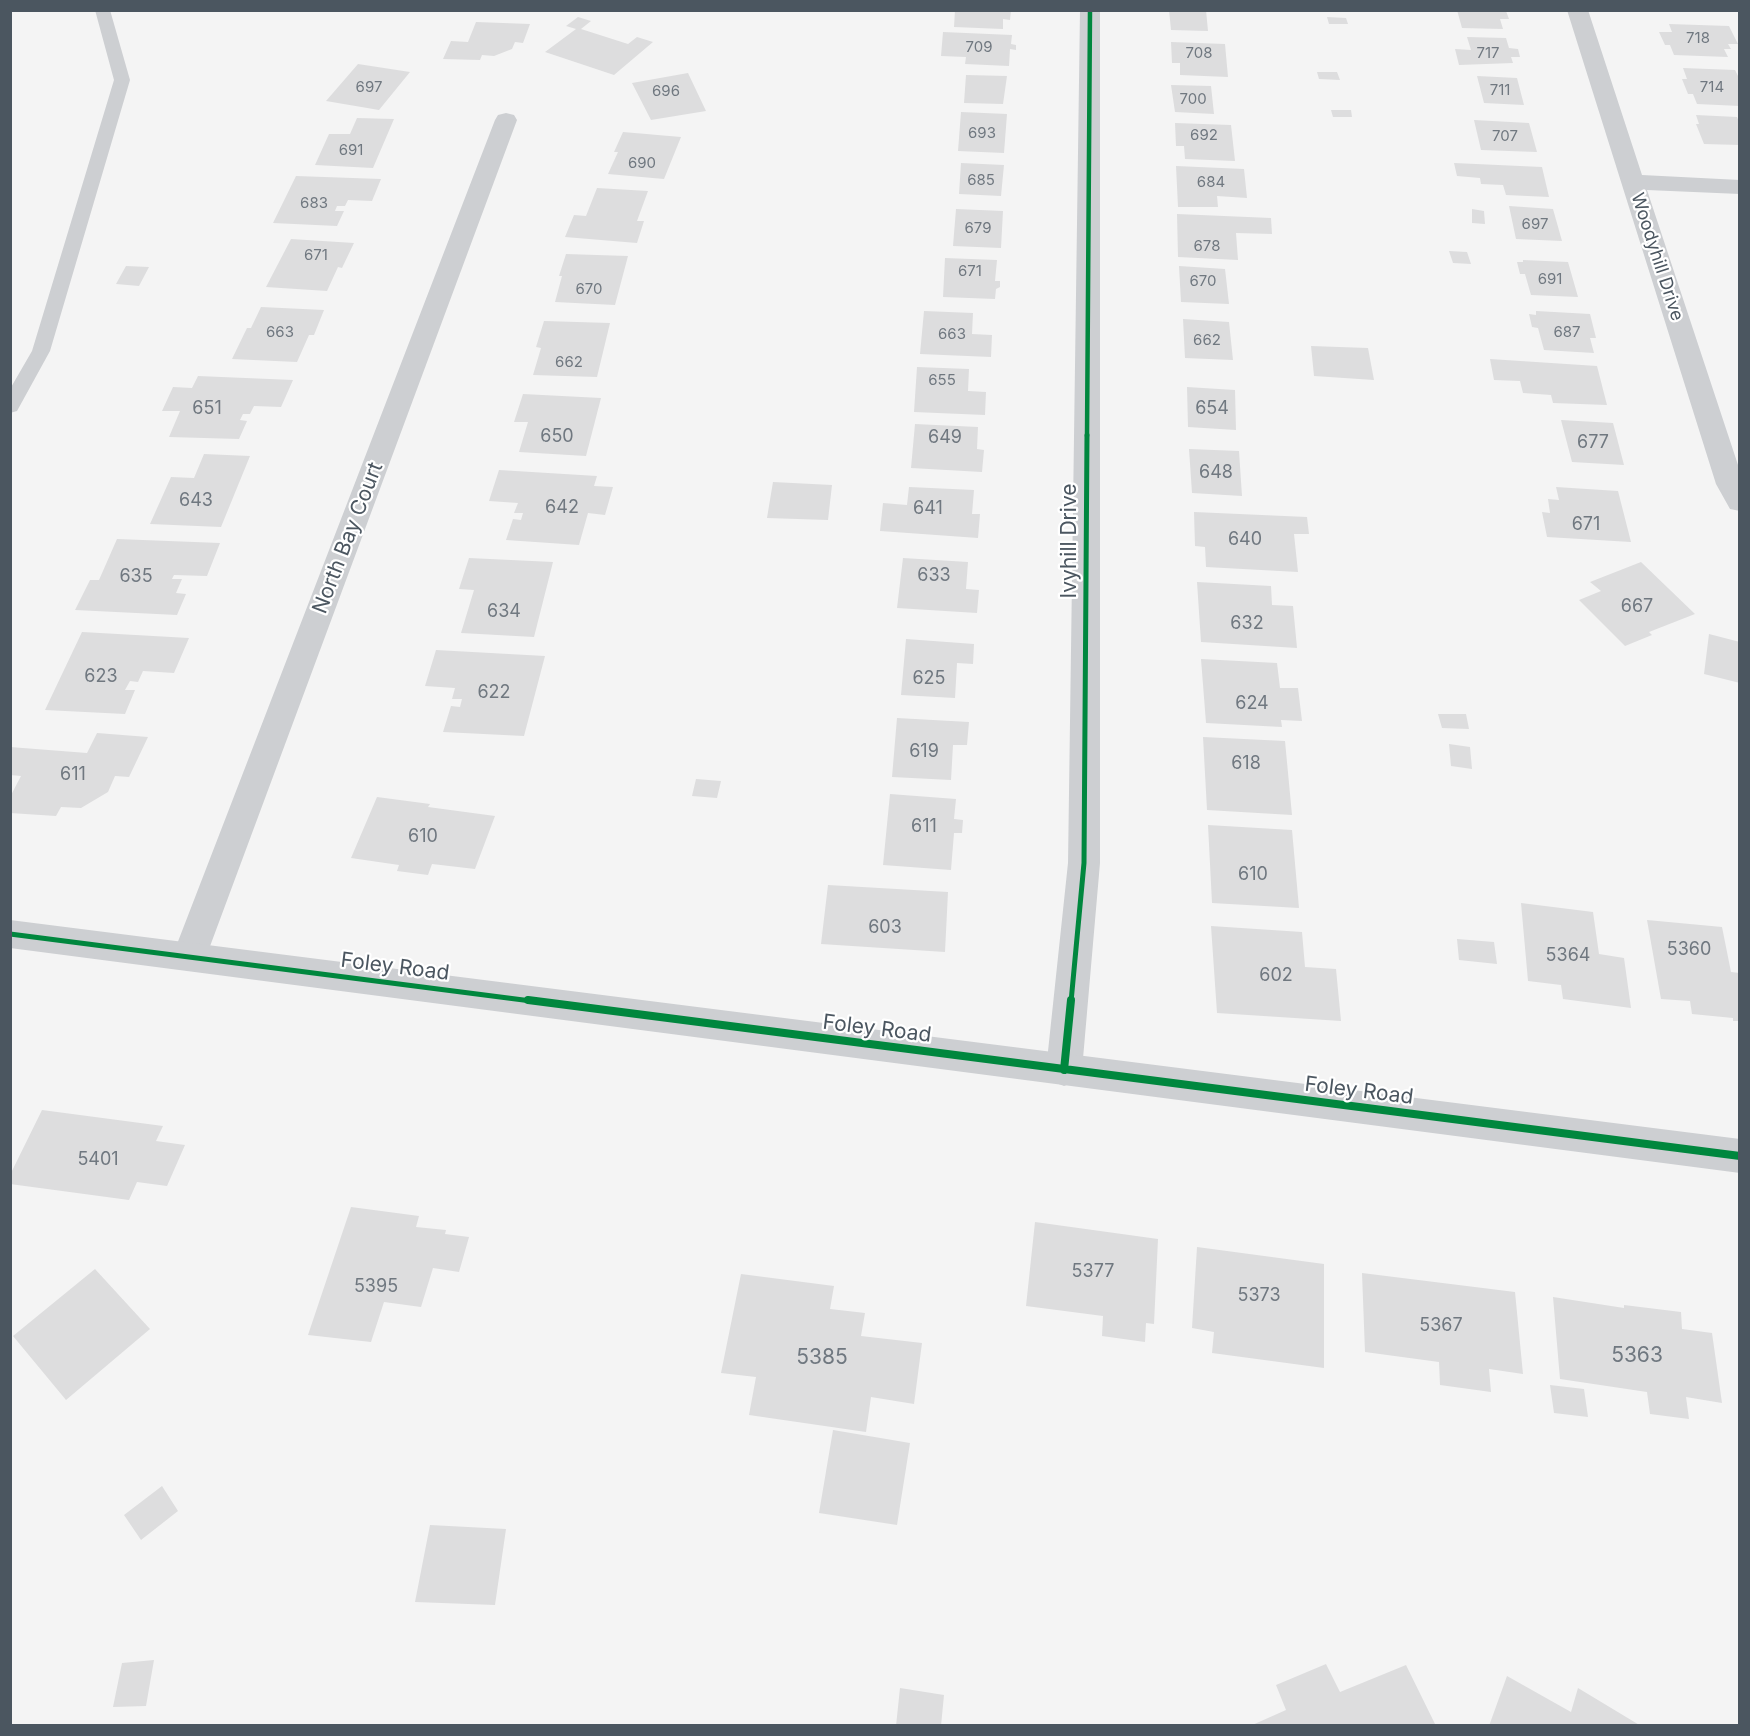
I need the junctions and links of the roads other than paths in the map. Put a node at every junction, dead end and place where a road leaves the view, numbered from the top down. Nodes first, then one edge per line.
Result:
1 (102, 10) edge
2 (1090, 10) edge
3 (1576, 10) edge
4 (506, 120) dead end
5 (1632, 182) junction
6 (1740, 187) edge
7 (10, 407) edge
8 (1740, 502) edge
9 (10, 934) edge
10 (189, 957) junction
11 (1064, 1070) junction
12 (1740, 1156) edge

1 - 7 lane
2 - 11 street, Ivyhill Drive
3 - 5 street, Woodyhill Drive
4 - 10 street, North Bay Court
5 - 6 street
5 - 8 street, Woodyhill Drive
9 - 10 street, Foley Road
10 - 11 street, Foley Road
11 - 12 street, Foley Road

